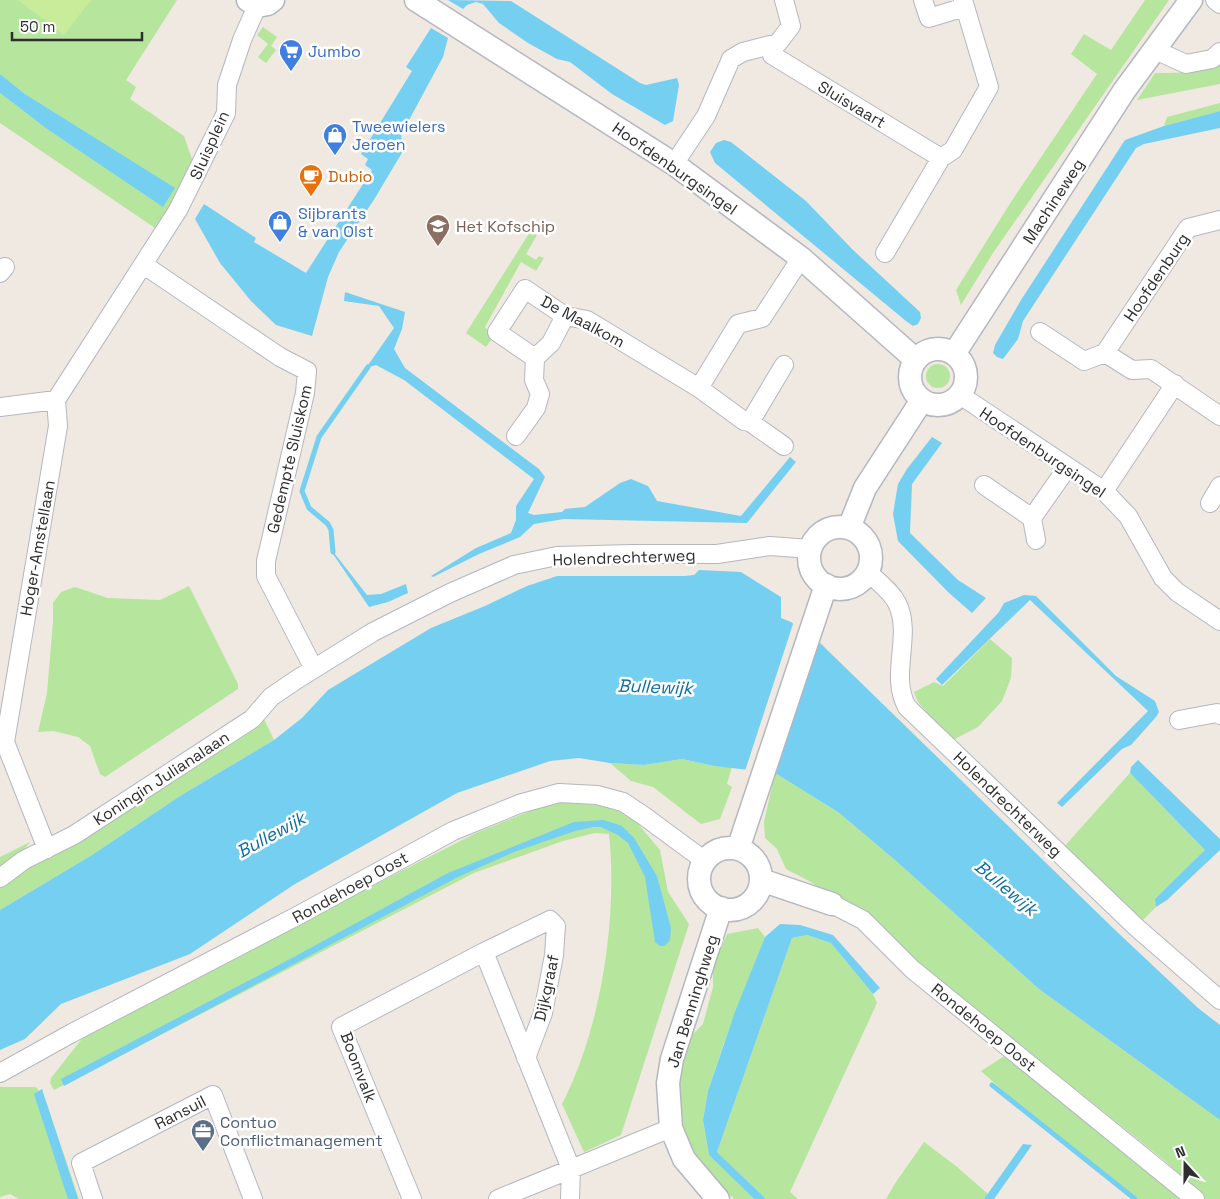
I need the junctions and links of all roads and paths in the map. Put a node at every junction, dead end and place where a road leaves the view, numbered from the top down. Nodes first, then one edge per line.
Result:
1 (416, 0) edge
2 (784, 0) edge
3 (923, 0) edge
4 (1191, 0) edge
5 (1215, 0) edge
6 (259, 2) edge
7 (964, 4) edge
8 (1220, 4) edge
9 (770, 45) junction
10 (1155, 50) junction
11 (1220, 52) edge
12 (941, 158) junction
13 (674, 164) junction
14 (1220, 220) edge
15 (885, 253) dead end
16 (801, 258) junction
17 (144, 265) junction
18 (565, 316) junction
19 (1040, 332) dead end
20 (1105, 353) junction
21 (954, 354) junction
22 (535, 358) junction
23 (916, 360) junction
24 (784, 365) dead end
25 (1175, 384) junction
26 (699, 388) junction
27 (960, 395) junction
28 (56, 400) junction
29 (922, 400) junction
30 (0, 407) edge
31 (1220, 416) edge
32 (750, 422) junction
33 (516, 436) dead end
34 (784, 446) dead end
35 (1067, 468) junction
36 (984, 485) dead end
37 (1220, 486) edge
38 (1104, 491) junction
39 (1210, 503) dead end
40 (1032, 518) junction
41 (849, 528) junction
42 (1036, 540) dead end
43 (810, 549) junction
44 (868, 572) junction
45 (826, 585) junction
46 (1220, 621) edge
47 (314, 669) junction
48 (1220, 716) edge
49 (1180, 720) dead end
50 (2, 742) edge
51 (47, 849) junction
52 (738, 849) junction
53 (705, 861) junction
54 (0, 878) edge
55 (761, 880) junction
56 (832, 904) joint
57 (721, 908) junction
58 (550, 920) joint
59 (484, 952) junction
60 (1220, 1000) edge
61 (526, 1058) junction
62 (0, 1074) edge
63 (671, 1128) junction
64 (571, 1169) junction
65 (93, 1199) edge
66 (253, 1199) edge
67 (412, 1199) edge
68 (498, 1199) edge
69 (570, 1199) edge
70 (718, 1199) edge
71 (1195, 1199) edge

1 - 13 street, Hoofdenburgsingel
2 - 9 street
3 - 7 street
4 - 10 street, Machineweg
5 - 8 street
6 - 17 street, Sluisplein
7 - 12 street
9 - 12 street, Sluisvaart
9 - 13 street
10 - 11 street
10 - 21 street, Machineweg
12 - 15 street
13 - 16 street, Hoofdenburgsingel
14 - 20 street, Hoofdenburg
16 - 23 street, Hoofdenburgsingel
16 - 26 street
17 - 28 street
17 - 47 street, Gedempte Sluiskom
18 - 22 street
18 - 22 street, De Maalkom
18 - 26 street, De Maalkom
19 - 20 street
20 - 25 street
21 - 23 street
21 - 27 street
22 - 33 street
23 - 29 street
24 - 32 street
25 - 31 street
25 - 38 street
26 - 32 street, De Maalkom
27 - 29 street
27 - 35 street, Hoofdenburgsingel
28 - 30 street
28 - 50 street, Hoger-Amstellaan
29 - 41 street
32 - 34 street, De Maalkom
35 - 38 street, Hoofdenburgsingel
35 - 40 street
36 - 40 street
37 - 39 street
38 - 46 street, Hoofdenburgsingel
40 - 42 street
41 - 43 street
41 - 44 street
43 - 45 street
43 - 47 street, Holendrechterweg
44 - 45 street
44 - 60 street, Holendrechterweg
45 - 52 street
47 - 51 street, Koningin Julianalaan
48 - 49 street
50 - 51 street, Hoger-Amstellaan
51 - 54 street, Koningin Julianalaan
52 - 53 street
52 - 55 street
53 - 57 street
53 - 62 street, Rondehoep Oost
55 - 56 street, Rondehoep Oost
55 - 57 street
56 - 71 street, Rondehoep Oost
57 - 63 street, Jan Benninghweg
58 - 59 street, Boomvalk
58 - 61 street, Dijkgraaf
59 - 61 street
59 - 67 street, Boomvalk
61 - 64 street
63 - 64 street
63 - 70 street, Jan Benninghweg
64 - 68 street
64 - 69 street
65 - 66 street, Ransuil

